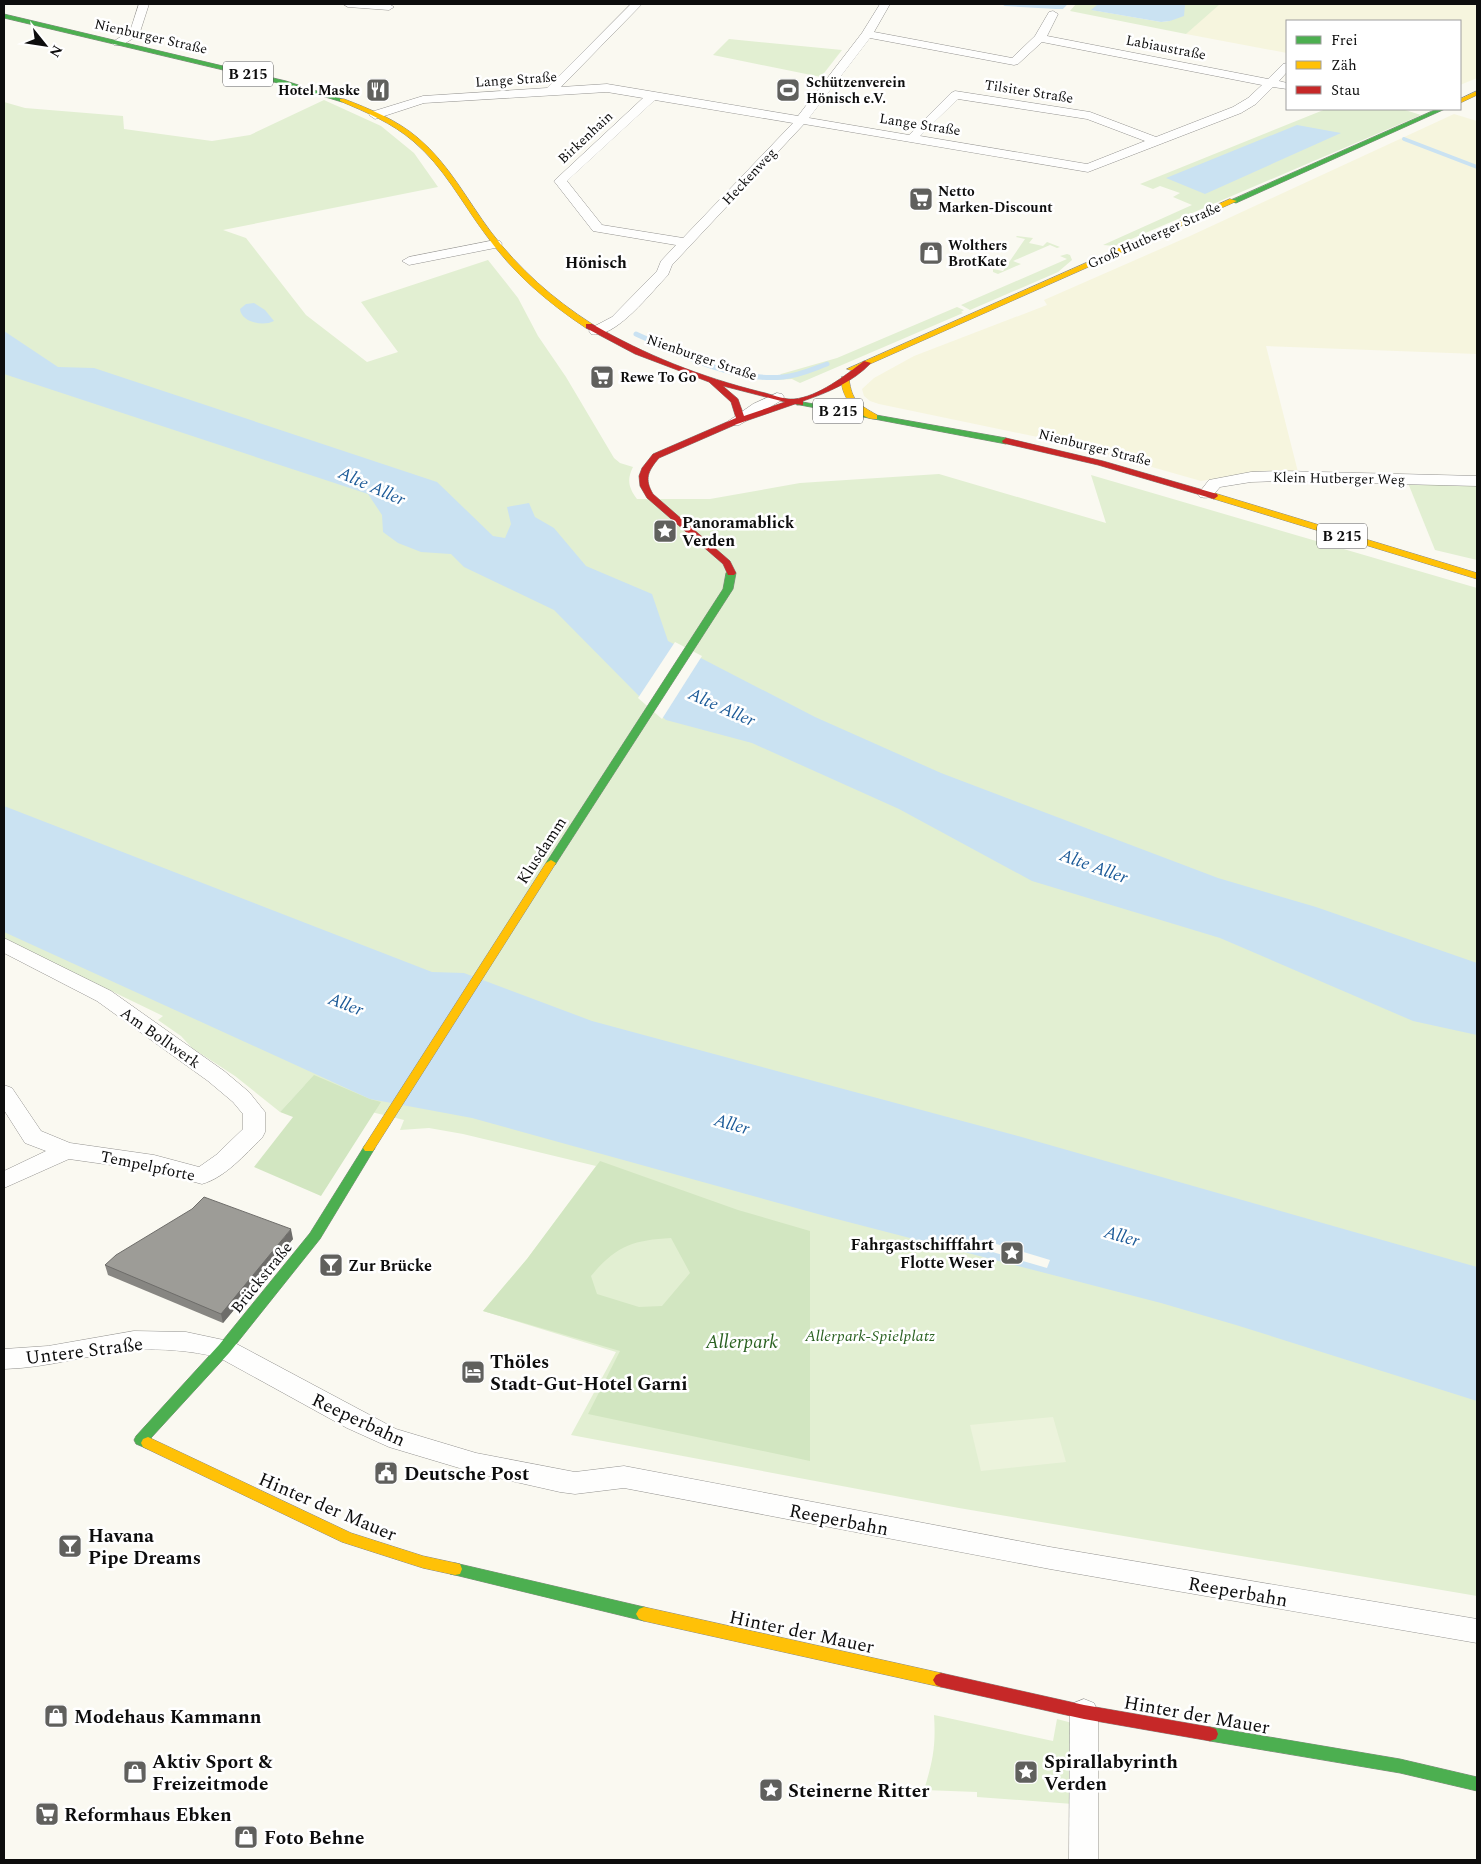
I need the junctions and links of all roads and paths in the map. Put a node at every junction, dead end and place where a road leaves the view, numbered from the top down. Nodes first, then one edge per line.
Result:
1 (144, 4) edge
2 (348, 4) edge
3 (637, 4) edge
4 (885, 4) edge
5 (388, 7) dead end
6 (1053, 14) dead end
7 (4, 16) edge
8 (867, 34) junction
9 (1040, 38) junction
10 (118, 43) junction
11 (1286, 67) edge
12 (1270, 83) junction
13 (1286, 86) edge
14 (550, 92) junction
15 (1477, 93) edge
16 (653, 95) junction
17 (1461, 101) edge
18 (1440, 110) edge
19 (375, 115) junction
20 (801, 121) junction
21 (912, 138) junction
22 (1156, 141) junction
23 (686, 243) junction
24 (495, 244) junction
25 (409, 261) dead end
26 (596, 331) junction
27 (867, 363) junction
28 (707, 378) junction
29 (845, 379) junction
30 (777, 397) junction
31 (798, 402) junction
32 (878, 419) junction
33 (737, 420) junction
34 (1477, 481) edge
35 (1206, 494) junction
36 (1477, 576) edge
37 (722, 598) joint
38 (4, 945) edge
39 (4, 1093) edge
40 (387, 1119) joint
41 (67, 1151) junction
42 (224, 1161) joint
43 (4, 1180) edge
44 (224, 1350) junction
45 (4, 1359) edge
46 (141, 1440) joint
47 (1477, 1631) edge
48 (1084, 1712) junction
49 (1477, 1784) edge
50 (1084, 1860) edge

1 - 10 street
2 - 5 street
3 - 14 street
4 - 8 street, Heckenweg
6 - 9 street
7 - 10 main road, Nienburger Straße / B 215
8 - 9 street
8 - 20 street, Heckenweg
9 - 12 street, Labiaustraße
10 - 19 main road, Nienburger Straße / B 215
11 - 12 street, Lange Straße
12 - 13 street, Labiaustraße
12 - 22 street, Lange Straße
14 - 16 street, Lange Straße
14 - 19 street, Lange Straße
15 - 17 main road
16 - 20 street, Lange Straße
16 - 23 street, Birkenhain
18 - 27 main road, Groß Hutberger Straße
19 - 24 main road, Nienburger Straße / B 215
20 - 21 street, Lange Straße
20 - 23 street, Heckenweg
21 - 22 street, Lange Straße
21 - 22 street, Tilsiter Straße
23 - 26 street, Heckenweg
24 - 25 street
24 - 26 main road, Nienburger Straße / B 215
26 - 28 main road, Nienburger Straße / B 215
27 - 29 main road, Groß Hutberger Straße
27 - 30 main road, Groß Hutberger Straße
28 - 30 main road, Nienburger Straße / B 215
28 - 33 main road
29 - 31 main road, Groß Hutberger Straße
29 - 32 main road
30 - 31 main road, Nienburger Straße / B 215
30 - 33 street, Groß Hutberger Straße
31 - 32 main road, Nienburger Straße / B 215
31 - 33 main road, Groß Hutberger Straße
32 - 35 main road, Nienburger Straße / B 215
33 - 37 main road, Groß Hutberger Straße
34 - 35 street, Klein Hutberger Weg
35 - 36 main road, Nienburger Straße / B 215
37 - 40 main road, Klusdamm
38 - 42 street, Am Bollwerk
39 - 41 street, Tempelpforte
40 - 44 main road, Brückstraße
41 - 42 street, Tempelpforte
41 - 43 street
44 - 45 street, Untere Straße
44 - 46 main road, Brückstraße
44 - 47 street, Reeperbahn
46 - 48 main road, Hinter der Mauer
48 - 49 main road, Hinter der Mauer
48 - 50 street

